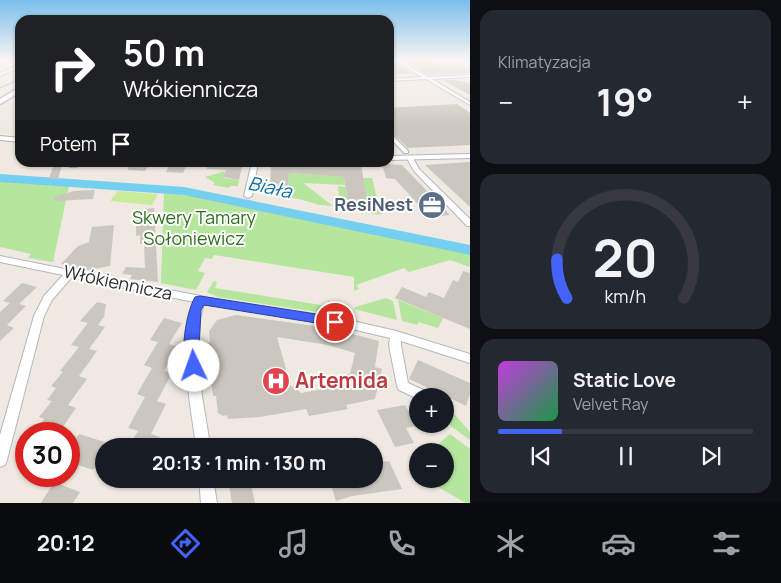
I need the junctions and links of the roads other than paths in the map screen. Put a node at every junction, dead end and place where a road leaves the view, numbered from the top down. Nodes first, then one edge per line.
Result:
1 (435, 83) edge
2 (15, 94) edge
3 (0, 102) edge
4 (470, 104) edge
5 (0, 136) edge
6 (15, 136) edge
7 (15, 139) edge
8 (394, 140) edge
9 (470, 150) edge
10 (394, 153) edge
11 (408, 155) junction
12 (470, 156) edge
13 (394, 157) edge
14 (254, 167) edge
15 (414, 179) dead end
16 (424, 179) junction
17 (248, 196) dead end
18 (470, 224) edge
19 (0, 259) edge
20 (69, 274) junction
21 (200, 300) junction
22 (396, 335) junction
23 (470, 359) edge
24 (409, 389) edge
25 (201, 438) edge
26 (0, 460) edge
27 (207, 488) edge
28 (209, 503) edge

1 - 4 street
2 - 3 main road
5 - 6 street
5 - 7 street
8 - 11 street
9 - 11 street
10 - 11 street
11 - 12 street
11 - 13 street
11 - 16 street
14 - 17 street
15 - 16 street
16 - 18 street
19 - 20 street, Włókiennicza
20 - 21 street, Włókiennicza
20 - 26 street
21 - 22 street, Włókiennicza
21 - 25 street
22 - 23 street, Włókiennicza
22 - 24 street
27 - 28 street

